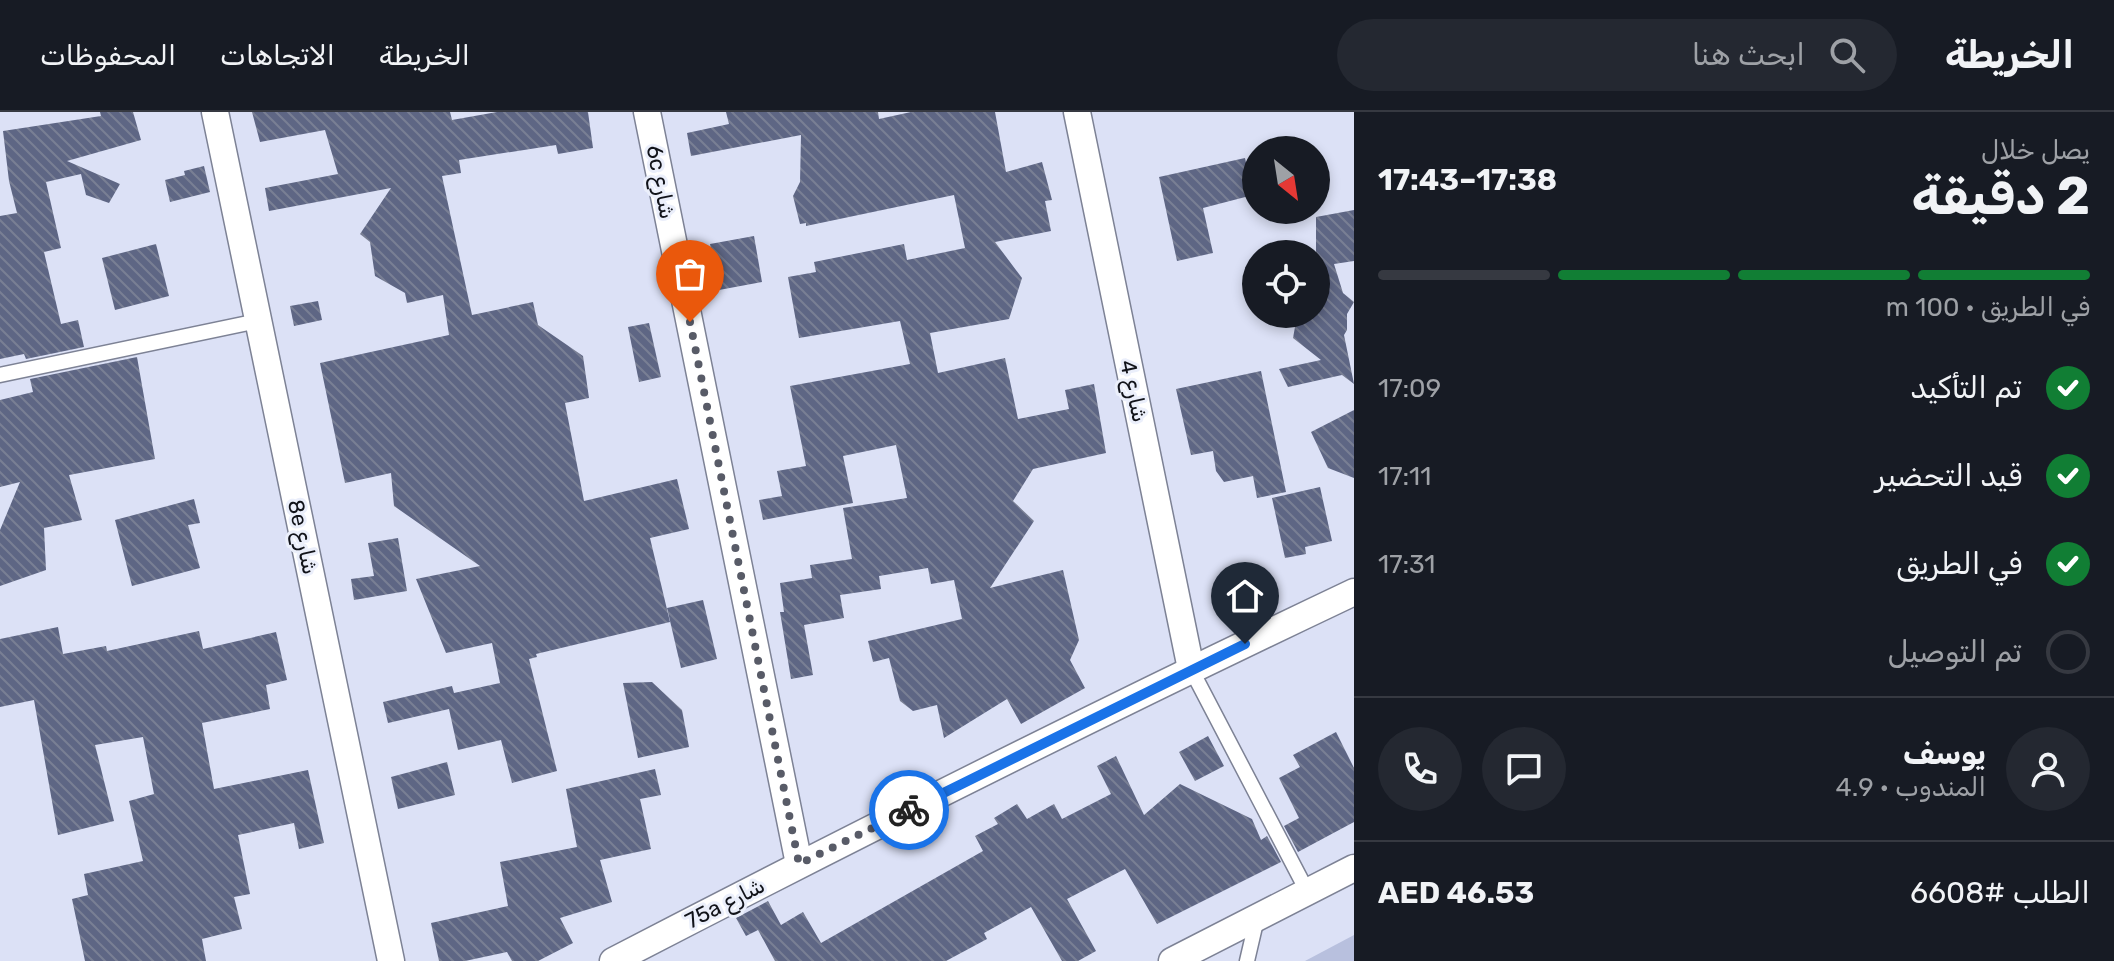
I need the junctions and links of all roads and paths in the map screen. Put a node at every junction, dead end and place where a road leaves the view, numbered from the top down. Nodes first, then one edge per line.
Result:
1 (215, 112) edge
2 (647, 112) edge
3 (1077, 112) edge
4 (258, 321) junction
5 (0, 375) edge
6 (1354, 592) edge
7 (1191, 669) junction
8 (799, 864) junction
9 (1354, 868) edge
10 (1307, 891) junction
11 (1257, 916) junction
12 (391, 961) edge
13 (613, 961) edge
14 (1172, 961) edge
15 (1247, 961) edge

1 - 4 street, 8e شارع
2 - 8 street, 6c شارع
3 - 7 street, شارع 4
4 - 5 lane
4 - 12 street, 8e شارع
6 - 7 street, 75a شارع
7 - 8 street, 75a شارع
7 - 10 lane
8 - 13 street, 75a شارع
9 - 10 street
10 - 11 street
11 - 14 street
11 - 15 lane

